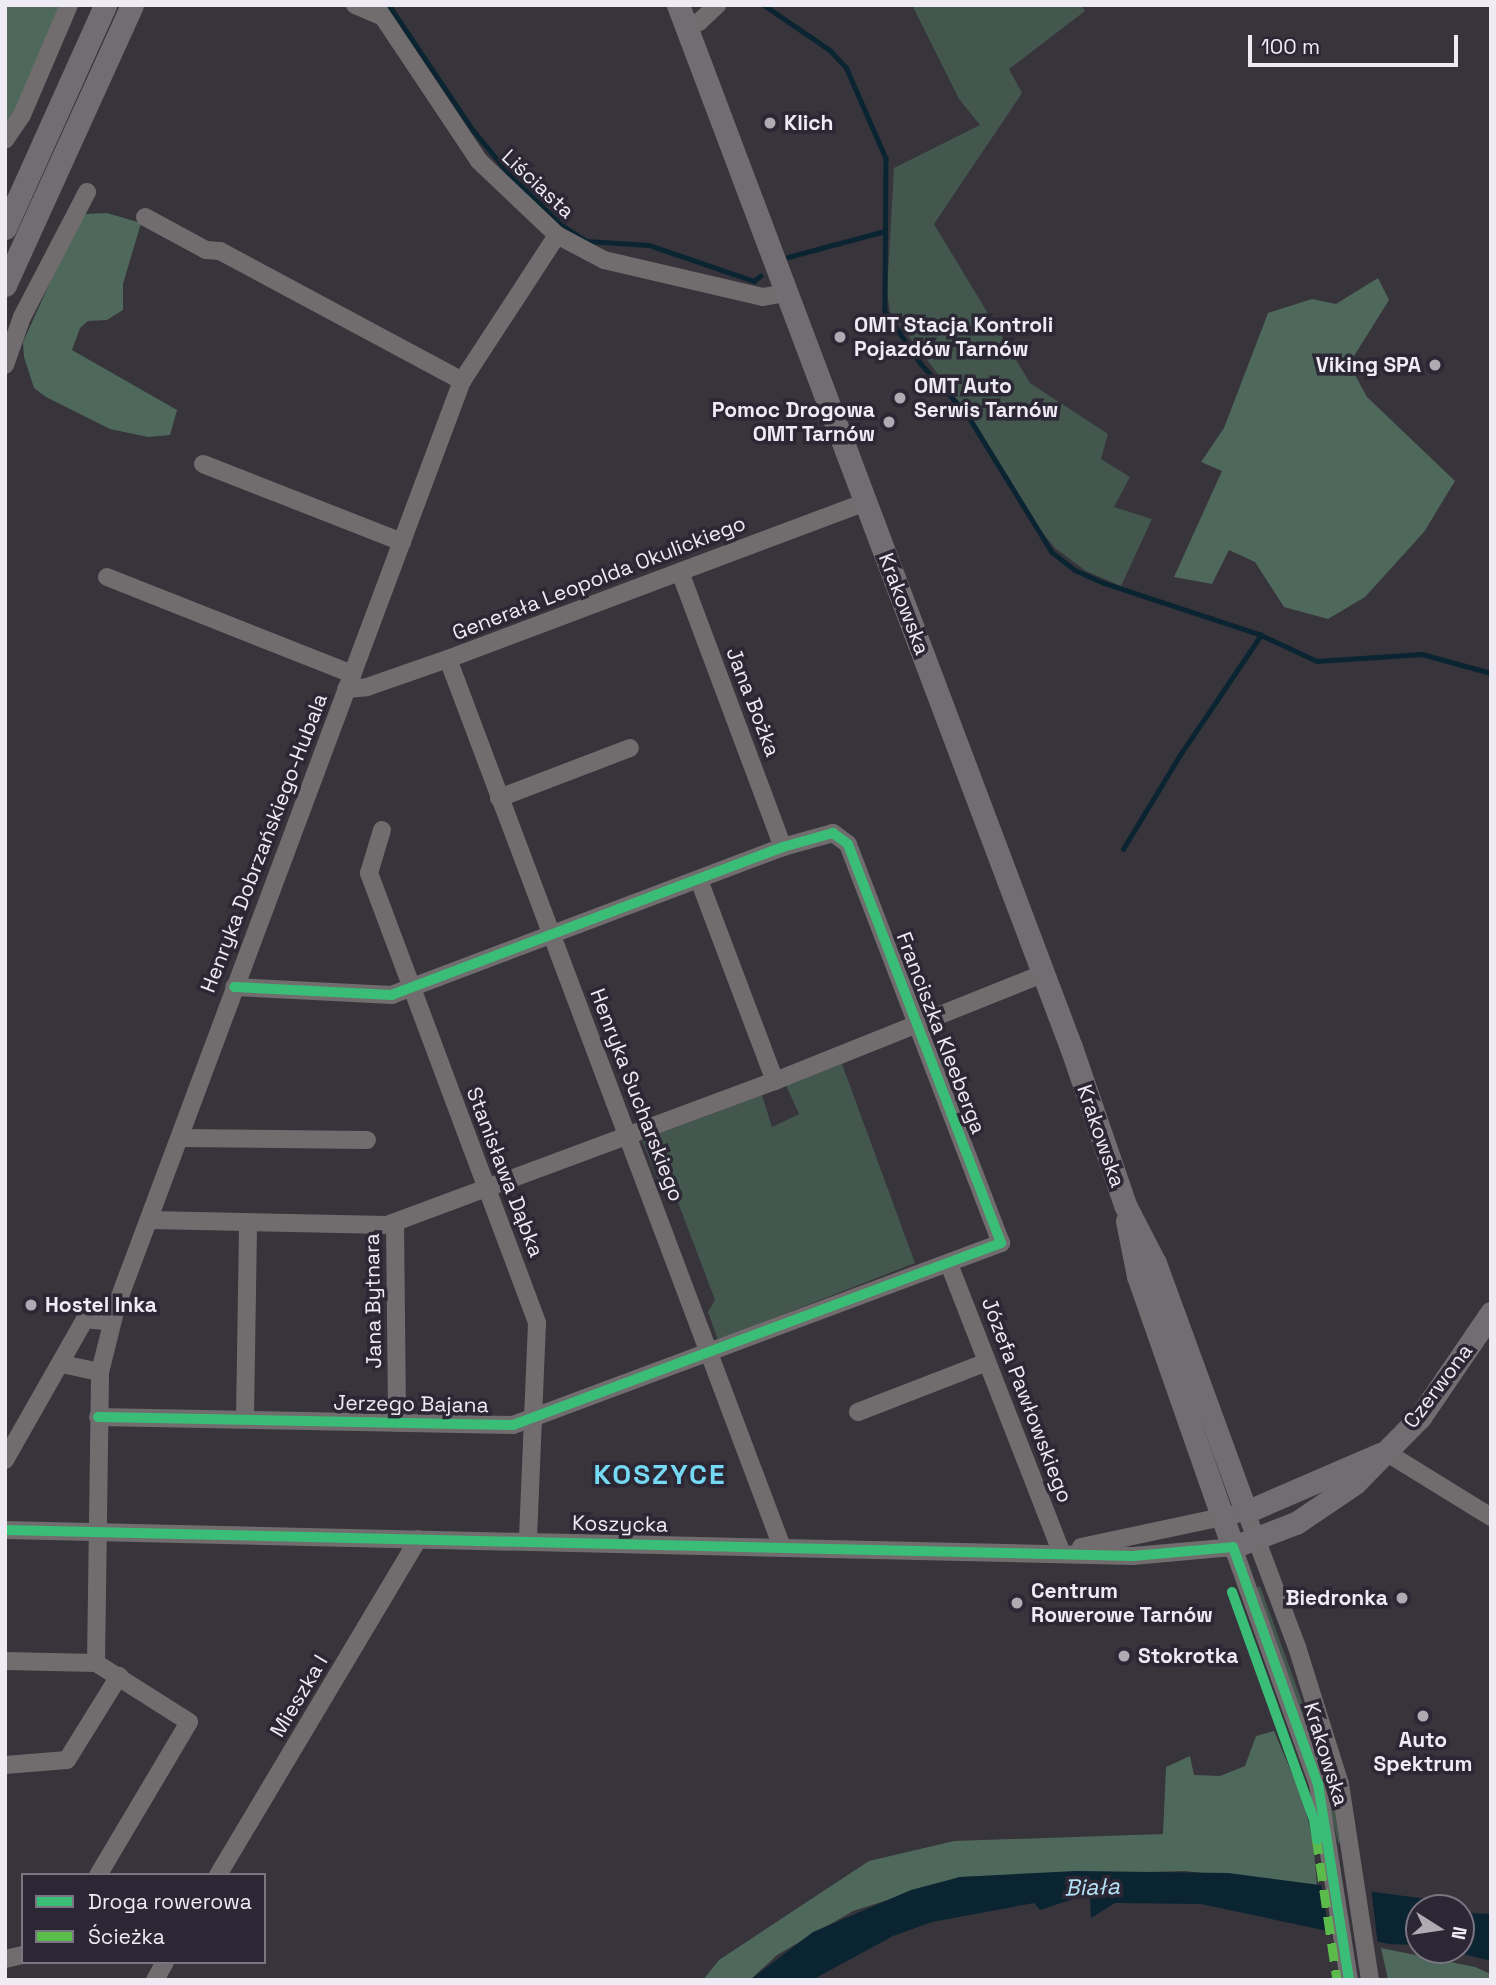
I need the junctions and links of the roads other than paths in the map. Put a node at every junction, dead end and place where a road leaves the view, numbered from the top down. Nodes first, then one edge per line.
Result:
1 (69, 5) edge
2 (105, 5) edge
3 (132, 5) edge
4 (355, 5) edge
5 (717, 5) edge
6 (379, 11) edge
7 (681, 16) edge
8 (5, 140) edge
9 (87, 192) dead end
10 (145, 217) dead end
11 (5, 228) edge
12 (557, 235) junction
13 (5, 285) edge
14 (786, 293) junction
15 (5, 365) edge
16 (462, 381) junction
17 (202, 464) dead end
18 (865, 502) junction
19 (402, 542) junction
20 (680, 572) junction
21 (107, 578) dead end
22 (448, 660) junction
23 (349, 682) junction
24 (630, 748) dead end
25 (499, 798) junction
26 (382, 830) dead end
27 (783, 847) junction
28 (699, 880) junction
29 (553, 935) junction
30 (1043, 974) junction
31 (234, 986) junction
32 (410, 990) junction
33 (918, 1025) junction
34 (775, 1080) junction
35 (628, 1134) junction
36 (181, 1138) junction
37 (367, 1140) dead end
38 (488, 1189) junction
39 (1125, 1205) junction
40 (150, 1220) junction
41 (395, 1222) junction
42 (248, 1224) junction
43 (949, 1264) junction
44 (112, 1322) junction
45 (1487, 1327) edge
46 (711, 1353) junction
47 (987, 1362) junction
48 (62, 1364) junction
49 (100, 1372) junction
50 (858, 1412) dead end
51 (98, 1417) junction
52 (245, 1418) junction
53 (531, 1422) junction
54 (397, 1423) junction
55 (1382, 1452) junction
56 (5, 1460) edge
57 (1246, 1512) junction
58 (1491, 1517) edge
59 (1223, 1518) junction
60 (5, 1530) edge
61 (98, 1532) junction
62 (418, 1539) junction
63 (528, 1542) junction
64 (1244, 1543) junction
65 (782, 1547) junction
66 (1061, 1552) junction
67 (5, 1661) edge
68 (96, 1664) junction
69 (119, 1676) junction
70 (5, 1765) edge
71 (99, 1873) edge
72 (219, 1873) edge
73 (164, 1964) edge
74 (155, 1980) edge
75 (1349, 1980) edge
76 (1370, 1980) edge

1 - 8 street
2 - 11 main road
3 - 13 main road
4 - 6 street
5 - 7 street
6 - 12 street, Liściasta
7 - 14 main road, Krakowska
9 - 15 street
10 - 16 street
12 - 14 street, Liściasta
12 - 16 street, Henryka Dobrzańskiego-Hubala
14 - 18 main road, Krakowska
16 - 19 street, Henryka Dobrzańskiego-Hubala
17 - 19 street
18 - 20 street, Generała Leopolda Okulickiego
18 - 30 main road, Krakowska
19 - 23 street, Henryka Dobrzańskiego-Hubala
20 - 22 street, Generała Leopolda Okulickiego
20 - 27 street, Jana Bożka
21 - 23 street
22 - 23 street, Generała Leopolda Okulickiego
22 - 25 street, Henryka Sucharskiego
23 - 31 street, Henryka Dobrzańskiego-Hubala
24 - 25 street
25 - 29 street, Henryka Sucharskiego
26 - 32 street, Stanisława Dąbka
27 - 28 street, Franciszka Kleeberga
27 - 33 street, Franciszka Kleeberga
28 - 29 street, Franciszka Kleeberga
28 - 34 street
29 - 32 street, Franciszka Kleeberga
29 - 35 street, Henryka Sucharskiego
30 - 33 street
30 - 39 main road, Krakowska
31 - 32 street, Franciszka Kleeberga
31 - 36 street, Henryka Dobrzańskiego-Hubala
32 - 38 street, Stanisława Dąbka
33 - 34 street
33 - 43 street, Franciszka Kleeberga
34 - 35 street
35 - 38 street
35 - 46 street, Henryka Sucharskiego
36 - 37 street
36 - 40 street, Henryka Dobrzańskiego-Hubala
38 - 41 street
38 - 53 street, Stanisława Dąbka
39 - 57 main road, Krakowska
39 - 59 main road, Krakowska
40 - 42 street
40 - 44 street, Henryka Dobrzańskiego-Hubala
41 - 42 street
41 - 54 street, Jana Bytnara
42 - 52 street
43 - 46 street, Franciszka Kleeberga
43 - 47 street, Józefa Pawłowskiego
44 - 48 street
44 - 49 street, Henryka Dobrzańskiego-Hubala
45 - 55 main road, Czerwona
46 - 53 street, Jerzego Bajana
46 - 65 street, Henryka Sucharskiego
47 - 50 street
47 - 66 street, Józefa Pawłowskiego
48 - 49 street
48 - 56 street
49 - 51 street, Henryka Dobrzańskiego-Hubala
51 - 52 street, Jerzego Bajana
51 - 61 street, Henryka Dobrzańskiego-Hubala
52 - 54 street, Jerzego Bajana
53 - 54 street, Jerzego Bajana
53 - 63 street, Stanisława Dąbka
55 - 57 main road, Czerwona
55 - 58 street
55 - 64 main road, Czerwona
57 - 59 street
57 - 64 street, Krakowska
59 - 64 main road, Krakowska
59 - 66 street, Koszycka
60 - 61 street, Koszycka
61 - 62 street, Koszycka
61 - 68 street, Henryka Dobrzańskiego-Hubala
62 - 63 street, Koszycka
62 - 72 street, Mieszka I
63 - 65 street, Koszycka
64 - 66 street, Koszycka
64 - 75 street, Krakowska
64 - 76 street, Krakowska
65 - 66 street, Koszycka
67 - 68 street
68 - 69 street
69 - 70 street
69 - 71 street
73 - 74 street

